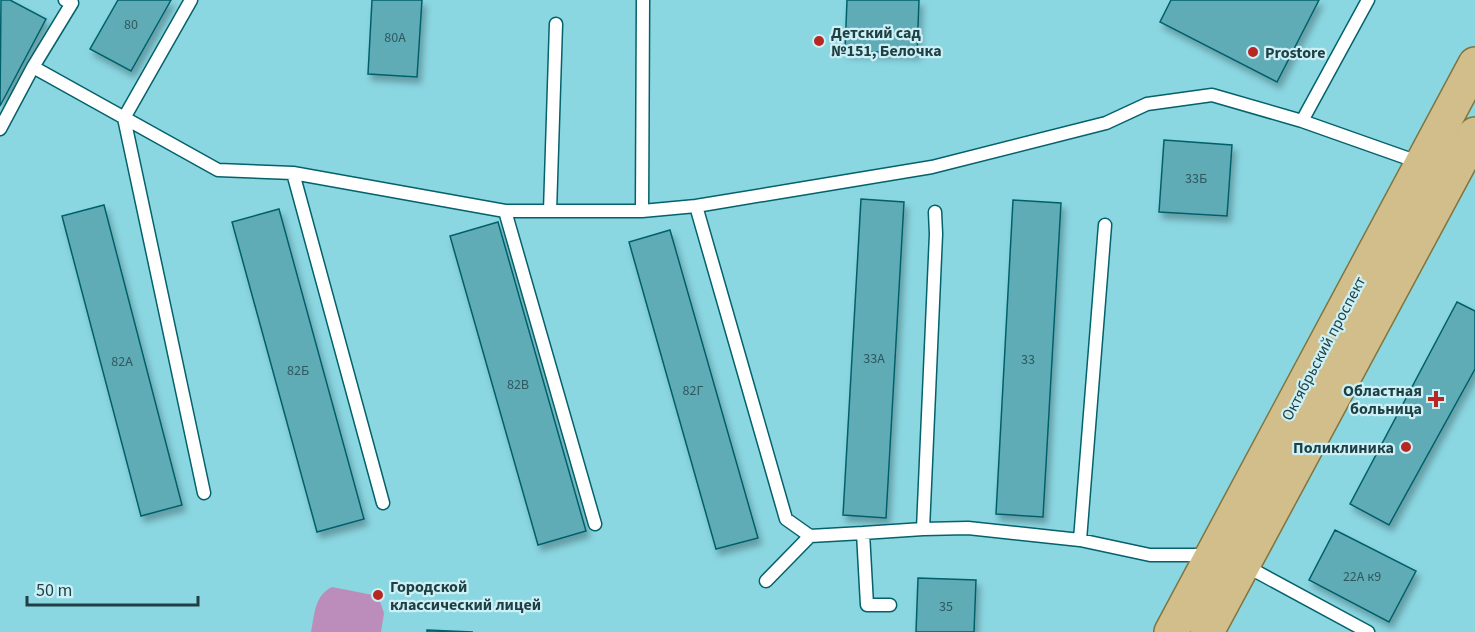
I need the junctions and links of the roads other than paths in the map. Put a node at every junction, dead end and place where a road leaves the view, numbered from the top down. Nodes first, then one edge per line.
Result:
1 (65, 0) edge
2 (191, 0) edge
3 (643, 0) edge
4 (1368, 0) edge
5 (556, 24) dead end
6 (1475, 64) edge
7 (33, 68) junction
8 (124, 118) junction
9 (1302, 121) junction
10 (0, 129) edge
11 (1475, 134) edge
12 (1422, 163) junction
13 (293, 173) junction
14 (696, 206) junction
15 (642, 210) junction
16 (505, 211) junction
17 (550, 211) junction
18 (935, 212) dead end
19 (1105, 225) dead end
20 (204, 493) dead end
21 (383, 502) dead end
22 (595, 524) dead end
23 (923, 529) junction
24 (863, 533) junction
25 (810, 536) junction
26 (1080, 540) junction
27 (1212, 555) junction
28 (1244, 565) junction
29 (766, 581) dead end
30 (890, 606) dead end
31 (1171, 632) edge
32 (1207, 632) edge
33 (1368, 632) edge

1 - 7 lane
2 - 8 lane
3 - 15 lane
4 - 9 lane
5 - 17 lane
6 - 12 main road, Октябрьский проспект
7 - 8 lane
7 - 10 lane
8 - 13 lane
8 - 20 lane
9 - 12 lane
9 - 14 lane
11 - 28 main road, Октябрьский проспект
12 - 27 main road, Октябрьский проспект
13 - 16 lane
13 - 21 lane
14 - 15 lane
14 - 25 lane
15 - 17 lane
16 - 17 lane
16 - 22 lane
18 - 23 lane
19 - 26 lane
23 - 24 lane
23 - 26 lane
24 - 25 lane
24 - 30 lane
25 - 29 lane
26 - 27 lane
27 - 31 main road, Октябрьский проспект
28 - 32 main road, Октябрьский проспект
28 - 33 lane

